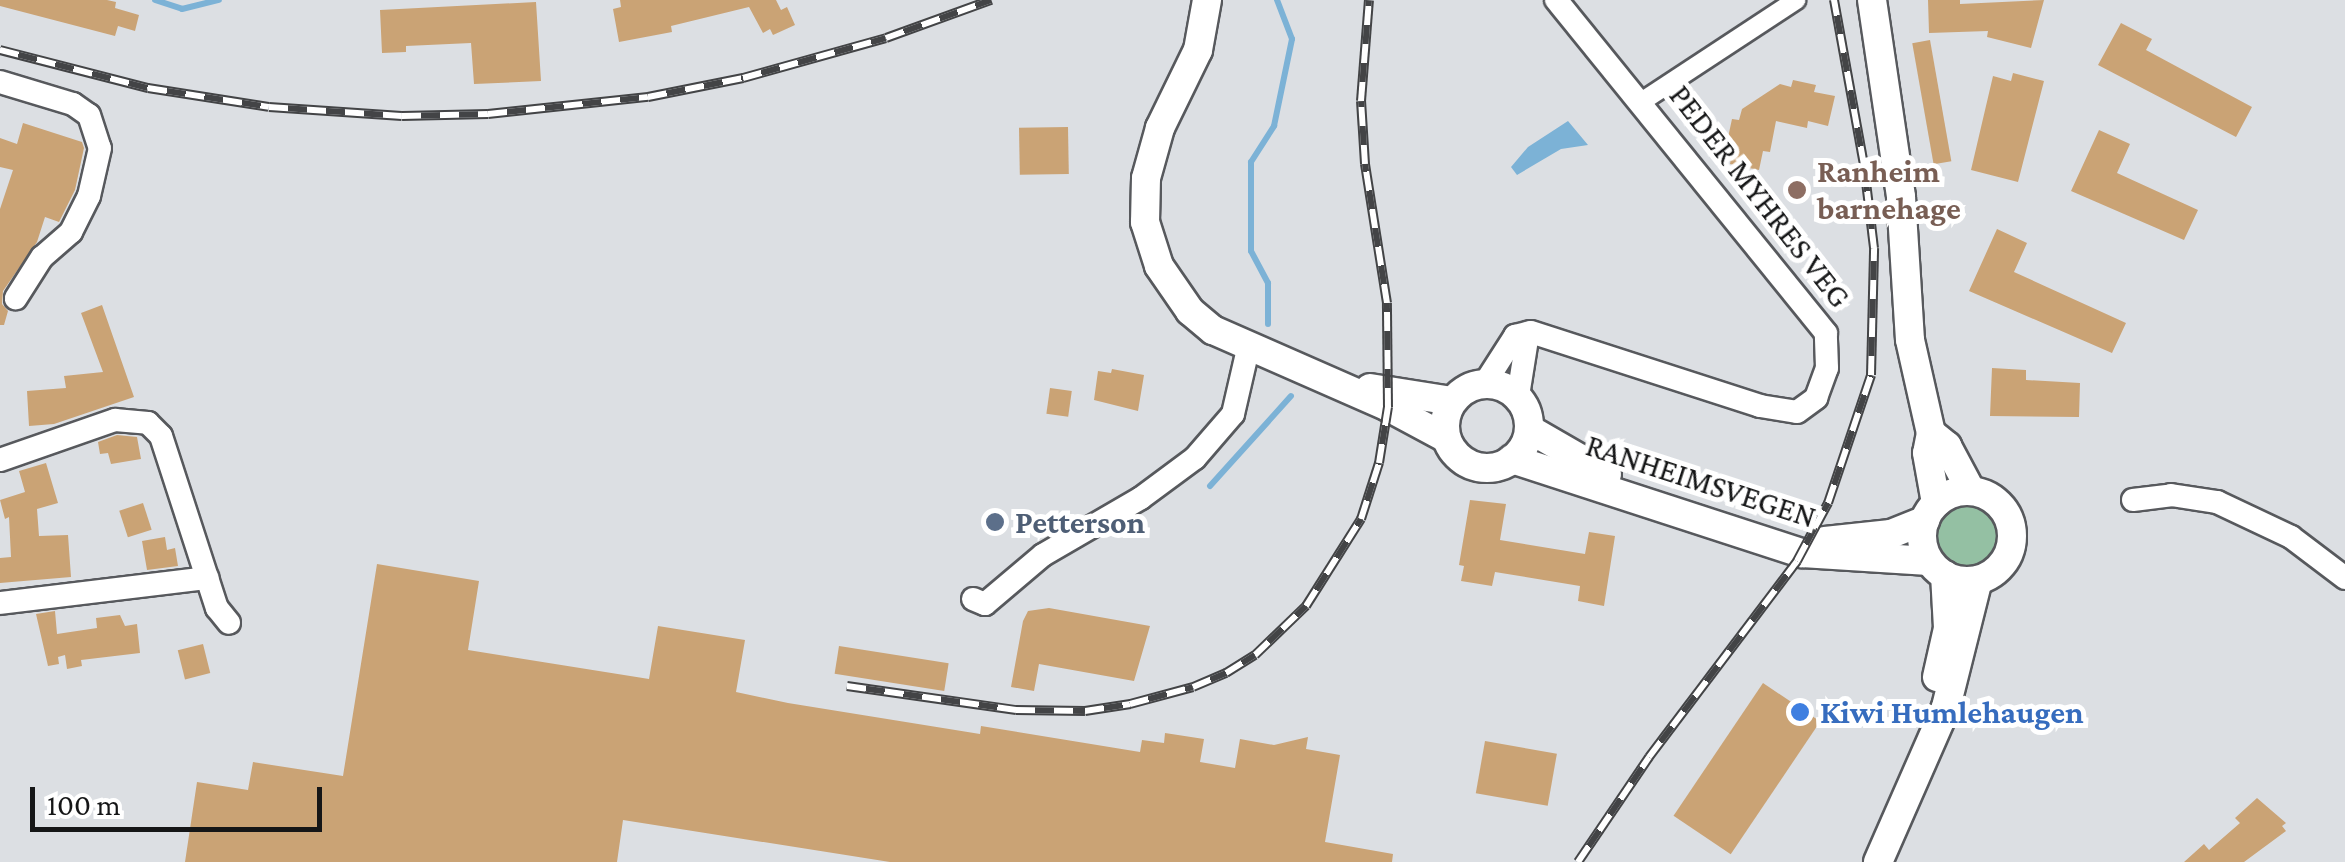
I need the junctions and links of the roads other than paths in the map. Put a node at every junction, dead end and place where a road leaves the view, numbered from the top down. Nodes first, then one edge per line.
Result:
1 (1207, 0) edge
2 (1556, 0) edge
3 (1796, 0) edge
4 (1872, 0) edge
5 (0, 82) edge
6 (1642, 102) junction
7 (16, 298) dead end
8 (1528, 332) junction
9 (1253, 350) junction
10 (1322, 376) junction
11 (1485, 383) junction
12 (1518, 396) junction
13 (1452, 400) junction
14 (1529, 429) junction
15 (1930, 433) junction
16 (1446, 438) junction
17 (0, 460) edge
18 (1512, 460) junction
19 (1971, 491) junction
20 (2134, 500) dead end
21 (1930, 511) junction
22 (1937, 568) junction
23 (206, 578) junction
24 (2345, 578) edge
25 (1978, 580) junction
26 (973, 599) dead end
27 (0, 604) edge
28 (230, 623) dead end
29 (1909, 784) junction
30 (1878, 862) edge

1 - 9 street
2 - 6 street, PEDER MYHRES VEG
3 - 6 street
4 - 15 street
5 - 7 street
6 - 8 street, PEDER MYHRES VEG
8 - 11 street
8 - 12 street
9 - 10 street
9 - 26 street
10 - 13 street
10 - 16 street
11 - 12 street
11 - 13 street
12 - 14 street
13 - 16 street
14 - 18 street
14 - 21 street, RANHEIMSVEGEN
15 - 19 street
15 - 21 street
16 - 18 street
17 - 23 street
18 - 22 street, RANHEIMSVEGEN
19 - 21 street
19 - 25 street
20 - 24 street
21 - 22 street
22 - 25 street
22 - 29 street
23 - 27 street
23 - 28 street
25 - 29 street
29 - 30 street

